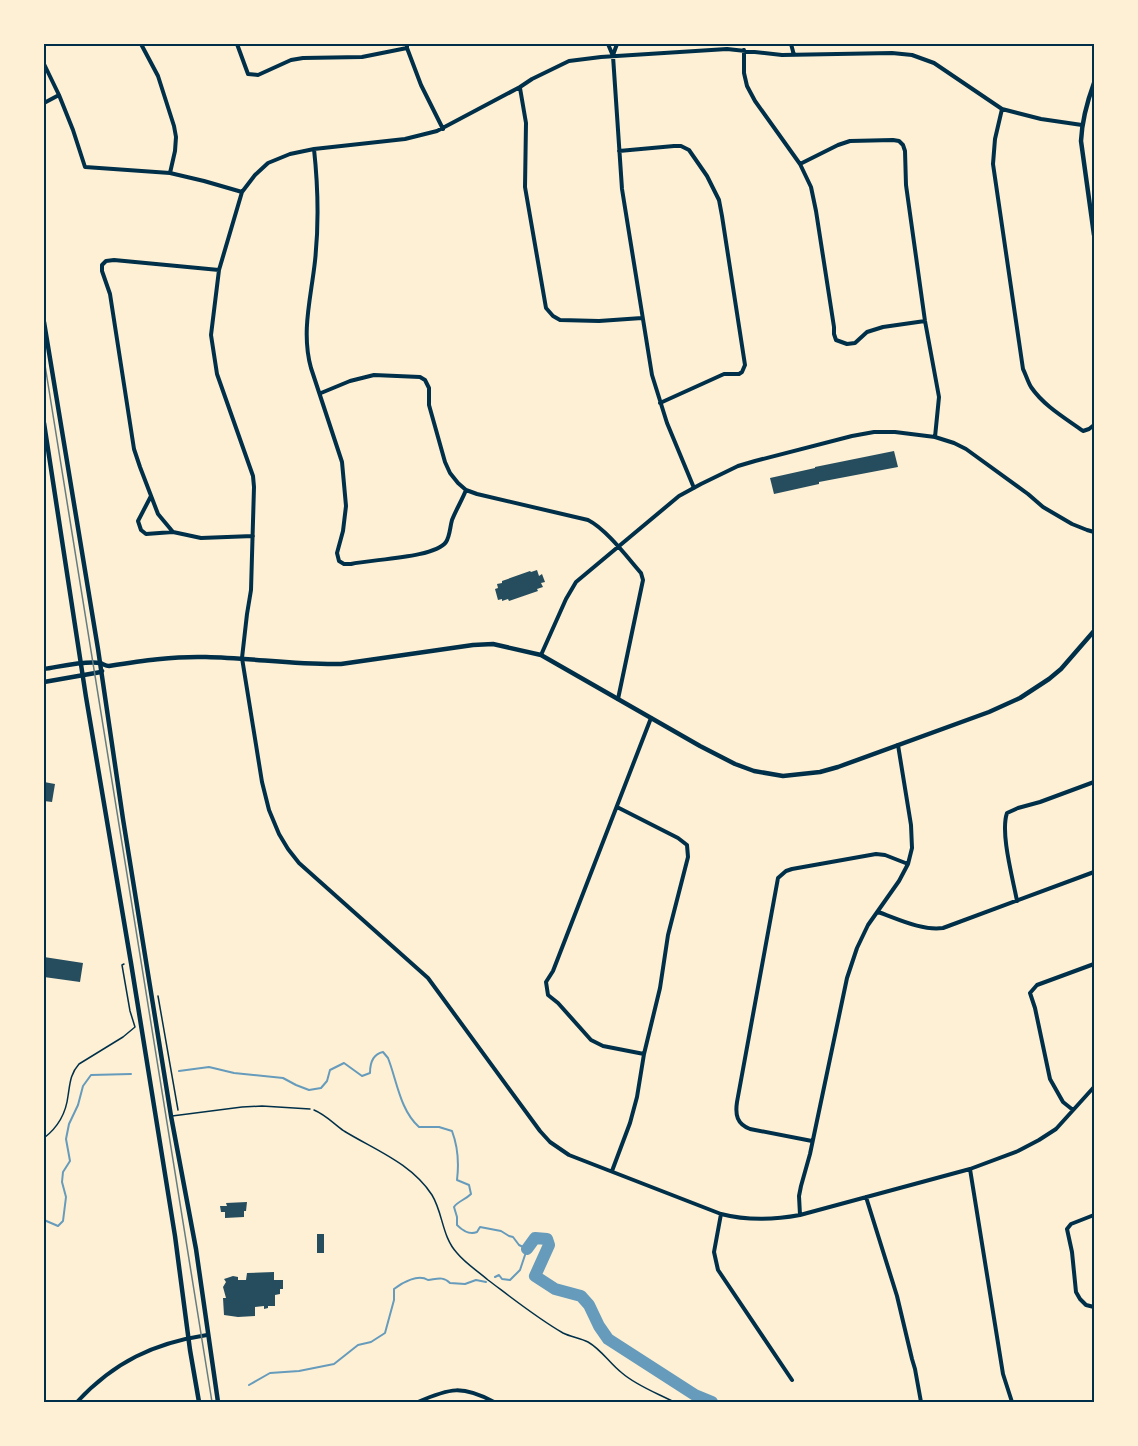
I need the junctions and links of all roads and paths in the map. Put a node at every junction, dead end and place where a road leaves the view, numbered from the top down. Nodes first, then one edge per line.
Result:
1 (141, 44) edge
2 (237, 44) edge
3 (608, 44) edge
4 (617, 44) edge
5 (791, 44) edge
6 (407, 46) edge
7 (744, 50) junction
8 (794, 55) junction
9 (613, 56) junction
10 (44, 64) edge
11 (1095, 83) edge
12 (520, 87) junction
13 (59, 95) junction
14 (44, 103) edge
15 (1002, 108) junction
16 (1082, 125) junction
17 (442, 129) junction
18 (314, 149) junction
19 (619, 151) junction
20 (800, 164) junction
21 (170, 173) junction
22 (242, 192) junction
23 (1095, 235) edge
24 (219, 270) junction
25 (642, 318) junction
26 (926, 321) junction
27 (44, 322) edge
28 (321, 393) junction
29 (660, 403) junction
30 (44, 423) edge
31 (1095, 425) edge
32 (935, 437) junction
33 (694, 488) junction
34 (466, 490) junction
35 (150, 496) junction
36 (173, 532) junction
37 (1095, 532) edge
38 (253, 536) junction
39 (617, 547) junction
40 (1095, 631) edge
41 (541, 655) junction
42 (242, 658) junction
43 (81, 663) junction
44 (100, 663) junction
45 (106, 666) junction
46 (44, 669) edge
47 (101, 672) junction
48 (83, 675) junction
49 (44, 681) edge
50 (618, 699) junction
51 (651, 718) junction
52 (898, 745) junction
53 (1095, 782) edge
54 (617, 807) junction
55 (908, 864) junction
56 (1095, 872) edge
57 (1017, 901) junction
58 (878, 912) junction
59 (1095, 964) edge
60 (122, 965) dead end
61 (157, 990) dead end
62 (644, 1054) junction
63 (1095, 1087) edge
64 (310, 1109) joint
65 (1072, 1110) junction
66 (171, 1116) junction
67 (179, 1116) junction
68 (44, 1138) edge
69 (812, 1141) junction
70 (970, 1169) junction
71 (612, 1171) junction
72 (866, 1197) junction
73 (722, 1214) junction
74 (800, 1215) junction
75 (1095, 1215) edge
76 (1095, 1307) edge
77 (207, 1335) junction
78 (189, 1338) junction
79 (792, 1380) dead end
80 (77, 1402) edge
81 (199, 1402) edge
82 (218, 1402) edge
83 (418, 1402) edge
84 (494, 1402) edge
85 (674, 1402) edge
86 (921, 1402) edge
87 (1012, 1402) edge

1 - 21 street
2 - 6 street
3 - 9 street
4 - 9 street
5 - 8 street
6 - 17 street
7 - 8 street
7 - 9 street
7 - 20 street
8 - 15 street
9 - 12 street
9 - 19 street
10 - 13 street
11 - 16 main road
12 - 17 street
12 - 25 street
13 - 14 street
13 - 21 street
15 - 16 street
15 - 31 street
16 - 23 main road
17 - 18 street
18 - 22 street
18 - 28 street
19 - 25 street
19 - 29 street
20 - 26 street
20 - 26 street
21 - 22 street
22 - 24 street
24 - 35 street
24 - 38 street
25 - 29 street
26 - 32 street
27 - 44 main road
28 - 34 street
28 - 34 street
29 - 33 street
30 - 43 main road
32 - 33 street
32 - 37 street
33 - 39 street
34 - 39 street
35 - 36 street
35 - 36 street
36 - 38 street
38 - 42 street
39 - 41 street
39 - 50 street
40 - 52 main road
41 - 42 main road
41 - 50 main road
42 - 45 main road
42 - 71 street
43 - 44 main road
43 - 46 main road
43 - 48 main road
44 - 45 main road
44 - 47 main road
45 - 47 main road
47 - 48 main road
47 - 66 main road
48 - 49 main road
48 - 78 main road
50 - 51 main road
51 - 52 main road
51 - 54 street
52 - 55 street
53 - 57 street
54 - 62 street
54 - 62 street
55 - 58 street
55 - 69 street
56 - 57 street
57 - 58 street
58 - 69 street
59 - 65 street
60 - 68 path
61 - 67 path
62 - 71 street
63 - 65 street
64 - 67 lane
64 - 85 path
65 - 70 street
66 - 67 lane
66 - 77 main road
69 - 74 street
70 - 72 street
70 - 87 street
71 - 73 street
72 - 74 street
72 - 86 street
73 - 74 street
73 - 79 street
75 - 76 street
77 - 78 street
77 - 82 main road
78 - 80 street
78 - 81 main road
83 - 84 street

